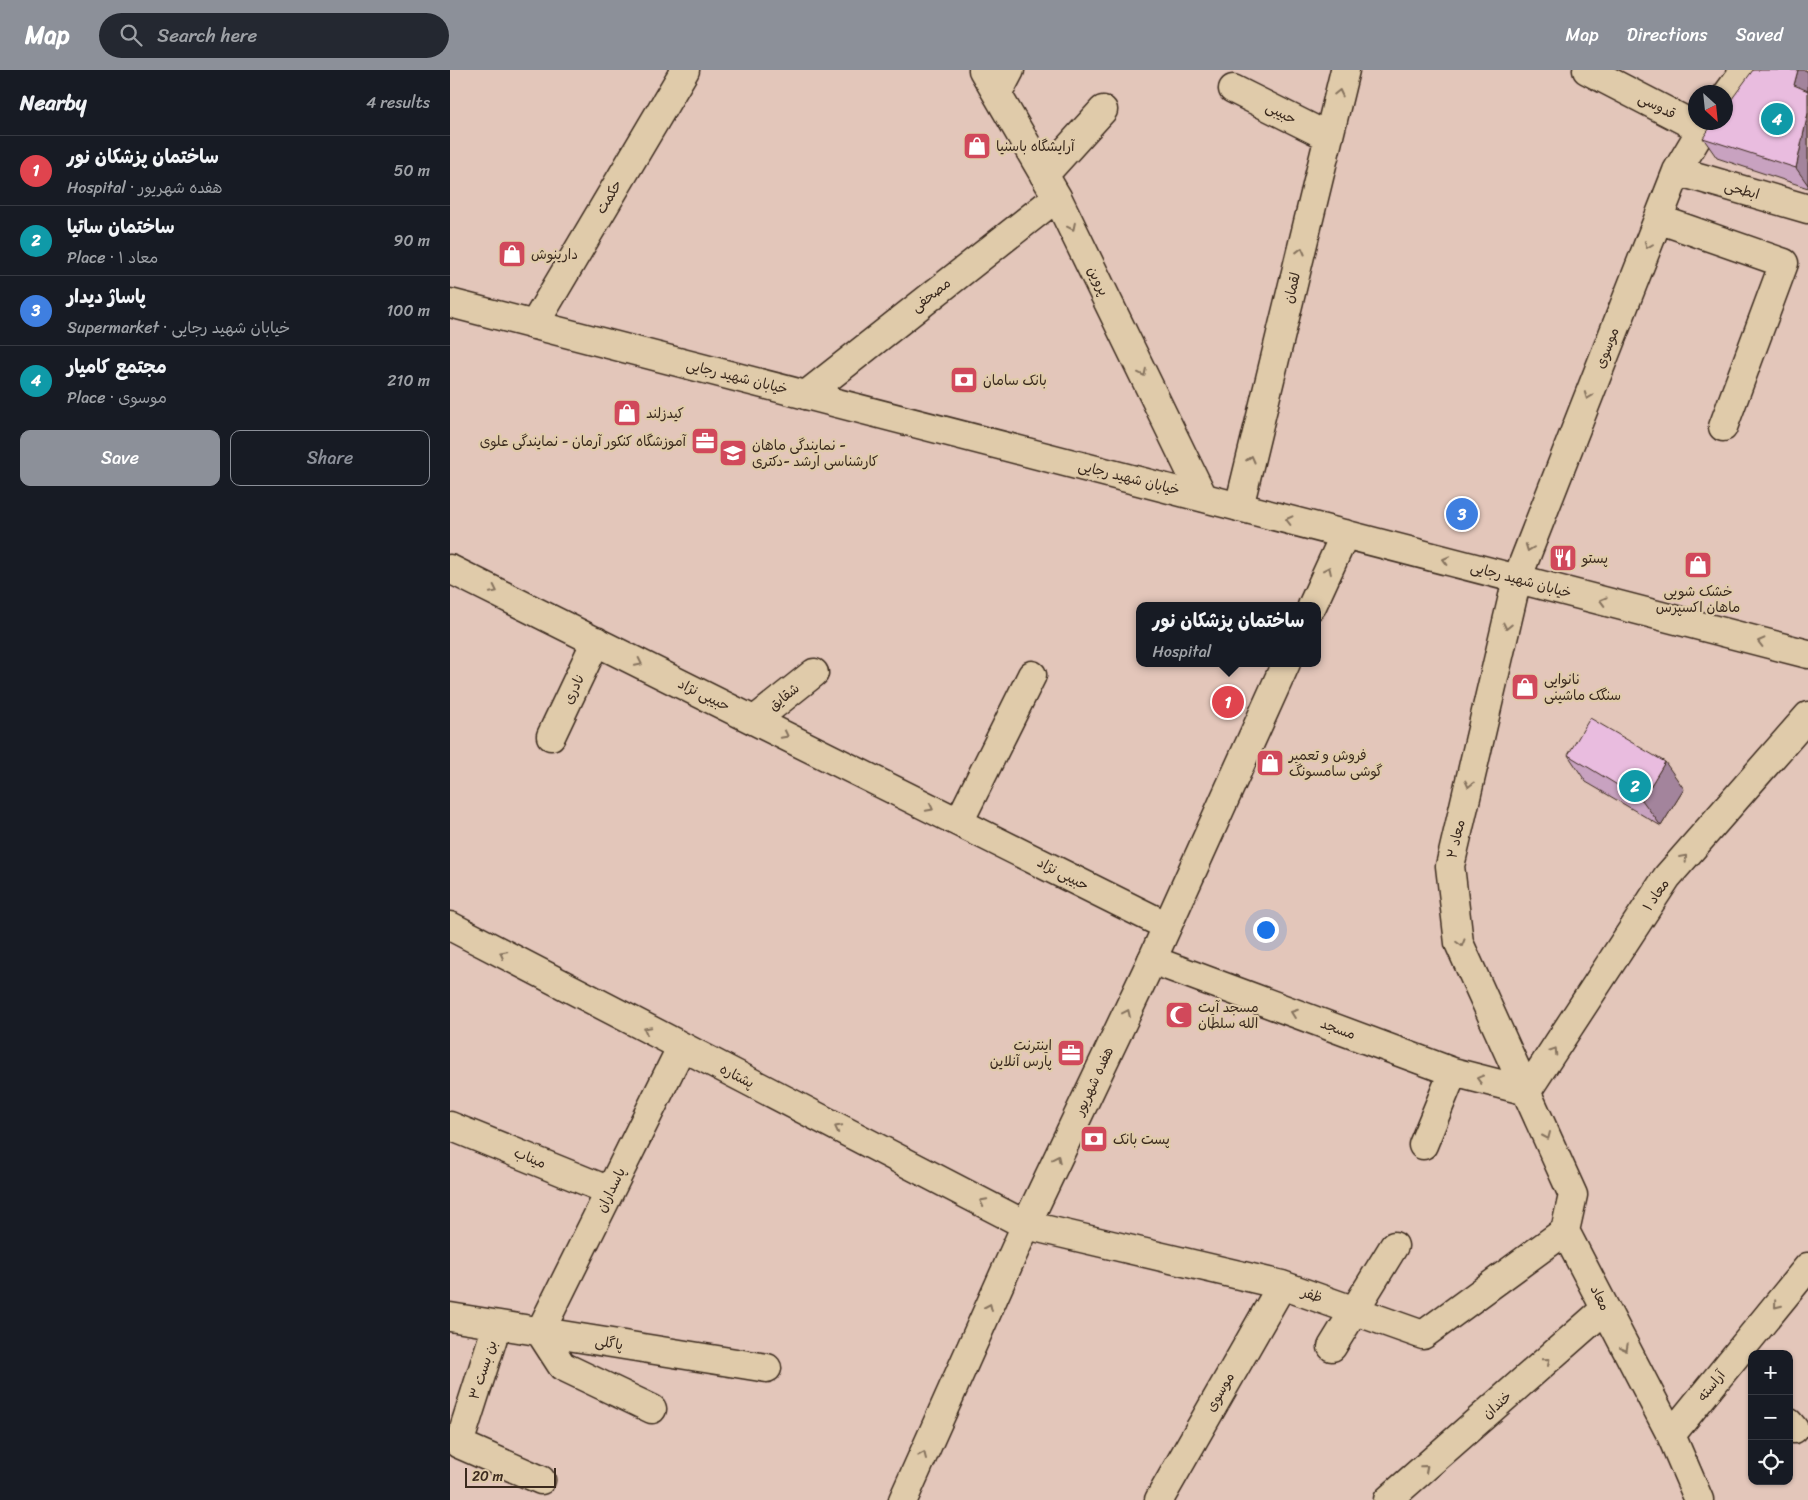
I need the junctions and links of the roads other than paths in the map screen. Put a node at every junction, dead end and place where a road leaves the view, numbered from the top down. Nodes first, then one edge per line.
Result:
1 (685, 70) edge
2 (983, 70) edge
3 (1345, 70) edge
4 (1586, 70) edge
5 (1745, 70) edge
6 (1004, 81) edge
7 (1733, 86) edge
8 (1233, 89) dead end
9 (1103, 110) dead end
10 (1688, 118) edge
11 (1702, 130) edge
12 (1329, 137) junction
13 (1676, 171) junction
14 (1051, 186) junction
15 (1808, 209) edge
16 (1658, 219) junction
17 (450, 303) edge
18 (534, 324) junction
19 (806, 395) junction
20 (1723, 427) dead end
21 (1203, 497) junction
22 (1239, 507) junction
23 (1345, 534) junction
24 (450, 569) edge
25 (1517, 578) junction
26 (1314, 602) edge
27 (596, 641) junction
28 (1808, 654) edge
29 (1284, 667) edge
30 (814, 673) dead end
31 (1032, 675) dead end
32 (1808, 716) edge
33 (755, 720) junction
34 (552, 736) dead end
35 (959, 822) junction
36 (450, 926) edge
37 (1167, 926) junction
38 (1152, 960) junction
39 (681, 1048) junction
40 (1453, 1072) junction
41 (1527, 1091) junction
42 (450, 1126) edge
43 (1423, 1145) dead end
44 (610, 1191) junction
45 (1026, 1225) junction
46 (1565, 1231) junction
47 (1394, 1246) dead end
48 (1808, 1267) edge
49 (1282, 1285) junction
50 (1605, 1309) junction
51 (1354, 1311) junction
52 (450, 1317) edge
53 (497, 1325) junction
54 (540, 1332) junction
55 (1332, 1346) dead end
56 (1746, 1358) edge
57 (768, 1368) dead end
58 (652, 1409) dead end
59 (1671, 1435) junction
60 (541, 1480) dead end
61 (903, 1500) edge
62 (1159, 1500) edge
63 (1388, 1500) edge
64 (1699, 1500) edge

1 - 18 street, حکمت
2 - 6 street, پروین
12 -> 3 street, لقمان
4 - 10 street, قدوسی
5 - 7 street
6 - 14 street, پروین
8 - 12 street, حبیبی
9 - 14 street, مصحفی
11 - 13 street, موسوی
22 -> 12 street, لقمان
13 - 15 street, ابطحی
13 - 16 street, موسوی
14 - 19 street, مصحفی
14 -> 21 street, پروین
16 - 20 street
16 -> 25 street, موسوی
17 - 18 street, خیابان شهید رجایی
18 - 19 street, خیابان شهید رجایی
19 - 21 street, خیابان شهید رجایی
21 - 22 street, خیابان شهید رجایی
23 -> 22 street, خیابان شهید رجایی
25 -> 23 street, خیابان شهید رجایی
26 -> 23 street
24 -> 27 street, حبیبی نژاد
28 -> 25 street, خیابان شهید رجایی
25 -> 41 street, معاد ۲
27 -> 33 street, حبیبی نژاد
27 - 34 street, نادری
29 - 37 street, هفده شهریور
30 - 33 street, شقایق
31 - 35 street
41 -> 32 street, معاد ۱
33 -> 35 street, حبیبی نژاد
35 - 37 street, حبیبی نژاد
39 -> 36 street, پشتاره
37 - 38 street, هفده شهریور
40 -> 38 street, مسجد
45 -> 38 street, هفده شهریور
39 - 44 street, پاسداران
45 -> 39 street, پشتاره
41 -> 40 street, مسجد
40 - 43 street
41 -> 46 street
42 - 44 street, میناب
44 - 54 street, پاسداران
45 - 49 street, ظفر
61 -> 45 street, هفده شهریور
46 - 50 street, معاد
46 - 51 street, ظفر
47 - 51 street
48 -> 56 street, آراسته
49 - 51 street, ظفر
49 - 62 street, موسوی
50 -> 59 street, معاد
63 -> 50 street, خندان
51 - 55 street
52 - 53 street, پاگلی
53 - 54 street, پاگلی
53 - 60 street, بن بست ۳
54 - 57 street, پاگلی
54 - 58 street
56 - 59 street, آراسته
59 - 64 street, معاد

